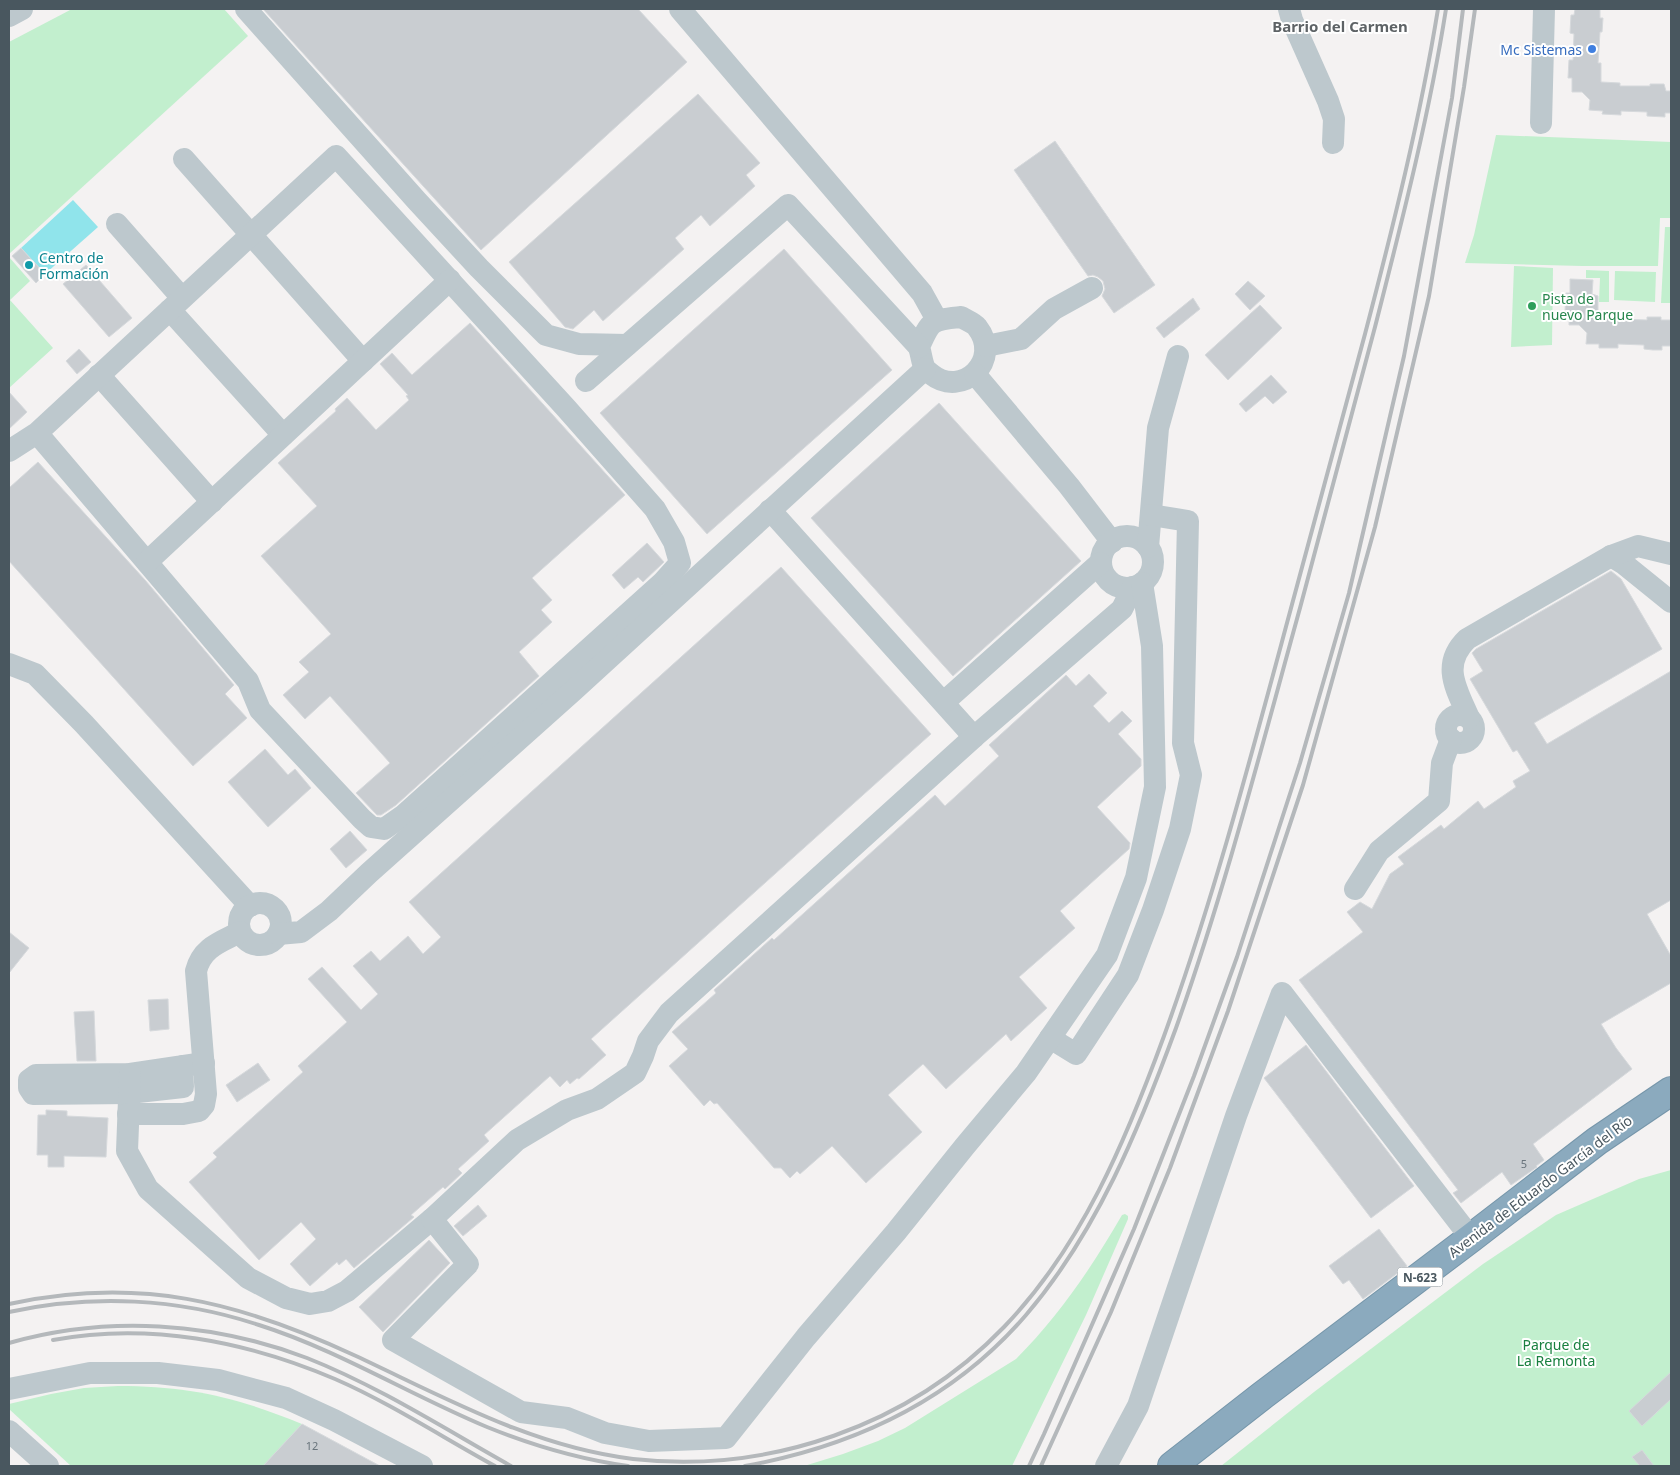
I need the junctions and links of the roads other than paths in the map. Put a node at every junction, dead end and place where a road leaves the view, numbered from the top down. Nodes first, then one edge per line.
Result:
1 (22, 9) edge
2 (246, 9) edge
3 (680, 9) edge
4 (1289, 9) edge
5 (1544, 9) edge
6 (9, 16) edge
7 (1541, 123) dead end
8 (1333, 143) dead end
9 (184, 159) dead end
10 (117, 224) dead end
11 (251, 234) junction
12 (450, 280) junction
13 (1092, 288) dead end
14 (176, 304) junction
15 (937, 320) junction
16 (627, 344) junction
17 (986, 346) junction
18 (919, 347) junction
19 (1178, 356) dead end
20 (363, 361) junction
21 (925, 369) junction
22 (975, 374) junction
23 (99, 375) junction
24 (586, 381) dead end
25 (37, 433) junction
26 (283, 436) junction
27 (9, 451) edge
28 (212, 502) junction
29 (770, 510) junction
30 (1151, 515) junction
31 (1112, 542) junction
32 (1148, 547) junction
33 (1667, 553) edge
34 (1611, 556) junction
35 (147, 562) junction
36 (1100, 563) junction
37 (1648, 583) junction
38 (1138, 585) junction
39 (1671, 602) edge
40 (9, 664) edge
41 (944, 702) junction
42 (974, 737) junction
43 (1355, 889) dead end
44 (250, 906) junction
45 (240, 932) junction
46 (278, 934) junction
47 (1050, 1038) junction
48 (204, 1063) junction
49 (1671, 1091) edge
50 (129, 1094) junction
51 (432, 1219) junction
52 (1471, 1238) junction
53 (9, 1389) edge
54 (9, 1431) edge
55 (48, 1466) edge
56 (422, 1466) edge
57 (1106, 1466) edge
58 (1172, 1466) edge

1 - 6 street
2 - 16 street
3 - 15 street
4 - 8 street
5 - 7 street
9 - 11 street
10 - 14 street
11 - 12 street
11 - 14 street
11 - 20 street
12 - 20 street
12 - 35 street
13 - 17 street
14 - 23 street
14 - 26 street
15 - 17 street
15 - 18 street
16 - 18 street
16 - 24 street
17 - 22 street
18 - 21 street
19 - 30 street
20 - 26 street
21 - 22 street
21 - 29 street
22 - 31 street
23 - 25 street
23 - 28 street
25 - 27 street
25 - 35 street
26 - 28 street
28 - 35 street
29 - 41 street
29 - 46 street
30 - 32 street
30 - 47 street
31 - 32 street
31 - 36 street
32 - 38 street
33 - 34 street
33 - 37 street
34 - 37 street
34 - 43 street
36 - 38 street
36 - 41 street
37 - 39 street
38 - 42 street
38 - 47 street
40 - 44 street
41 - 42 street
42 - 51 street
44 - 45 street
44 - 46 street
45 - 46 street
45 - 48 street
47 - 51 street
48 - 50 street
48 - 50 street
49 - 52 highway, Avenida de Eduardo García del Río / N-623
50 - 51 street
52 - 57 street
52 - 58 highway, Avenida de Eduardo García del Río / N-623
53 - 56 street
54 - 55 street

